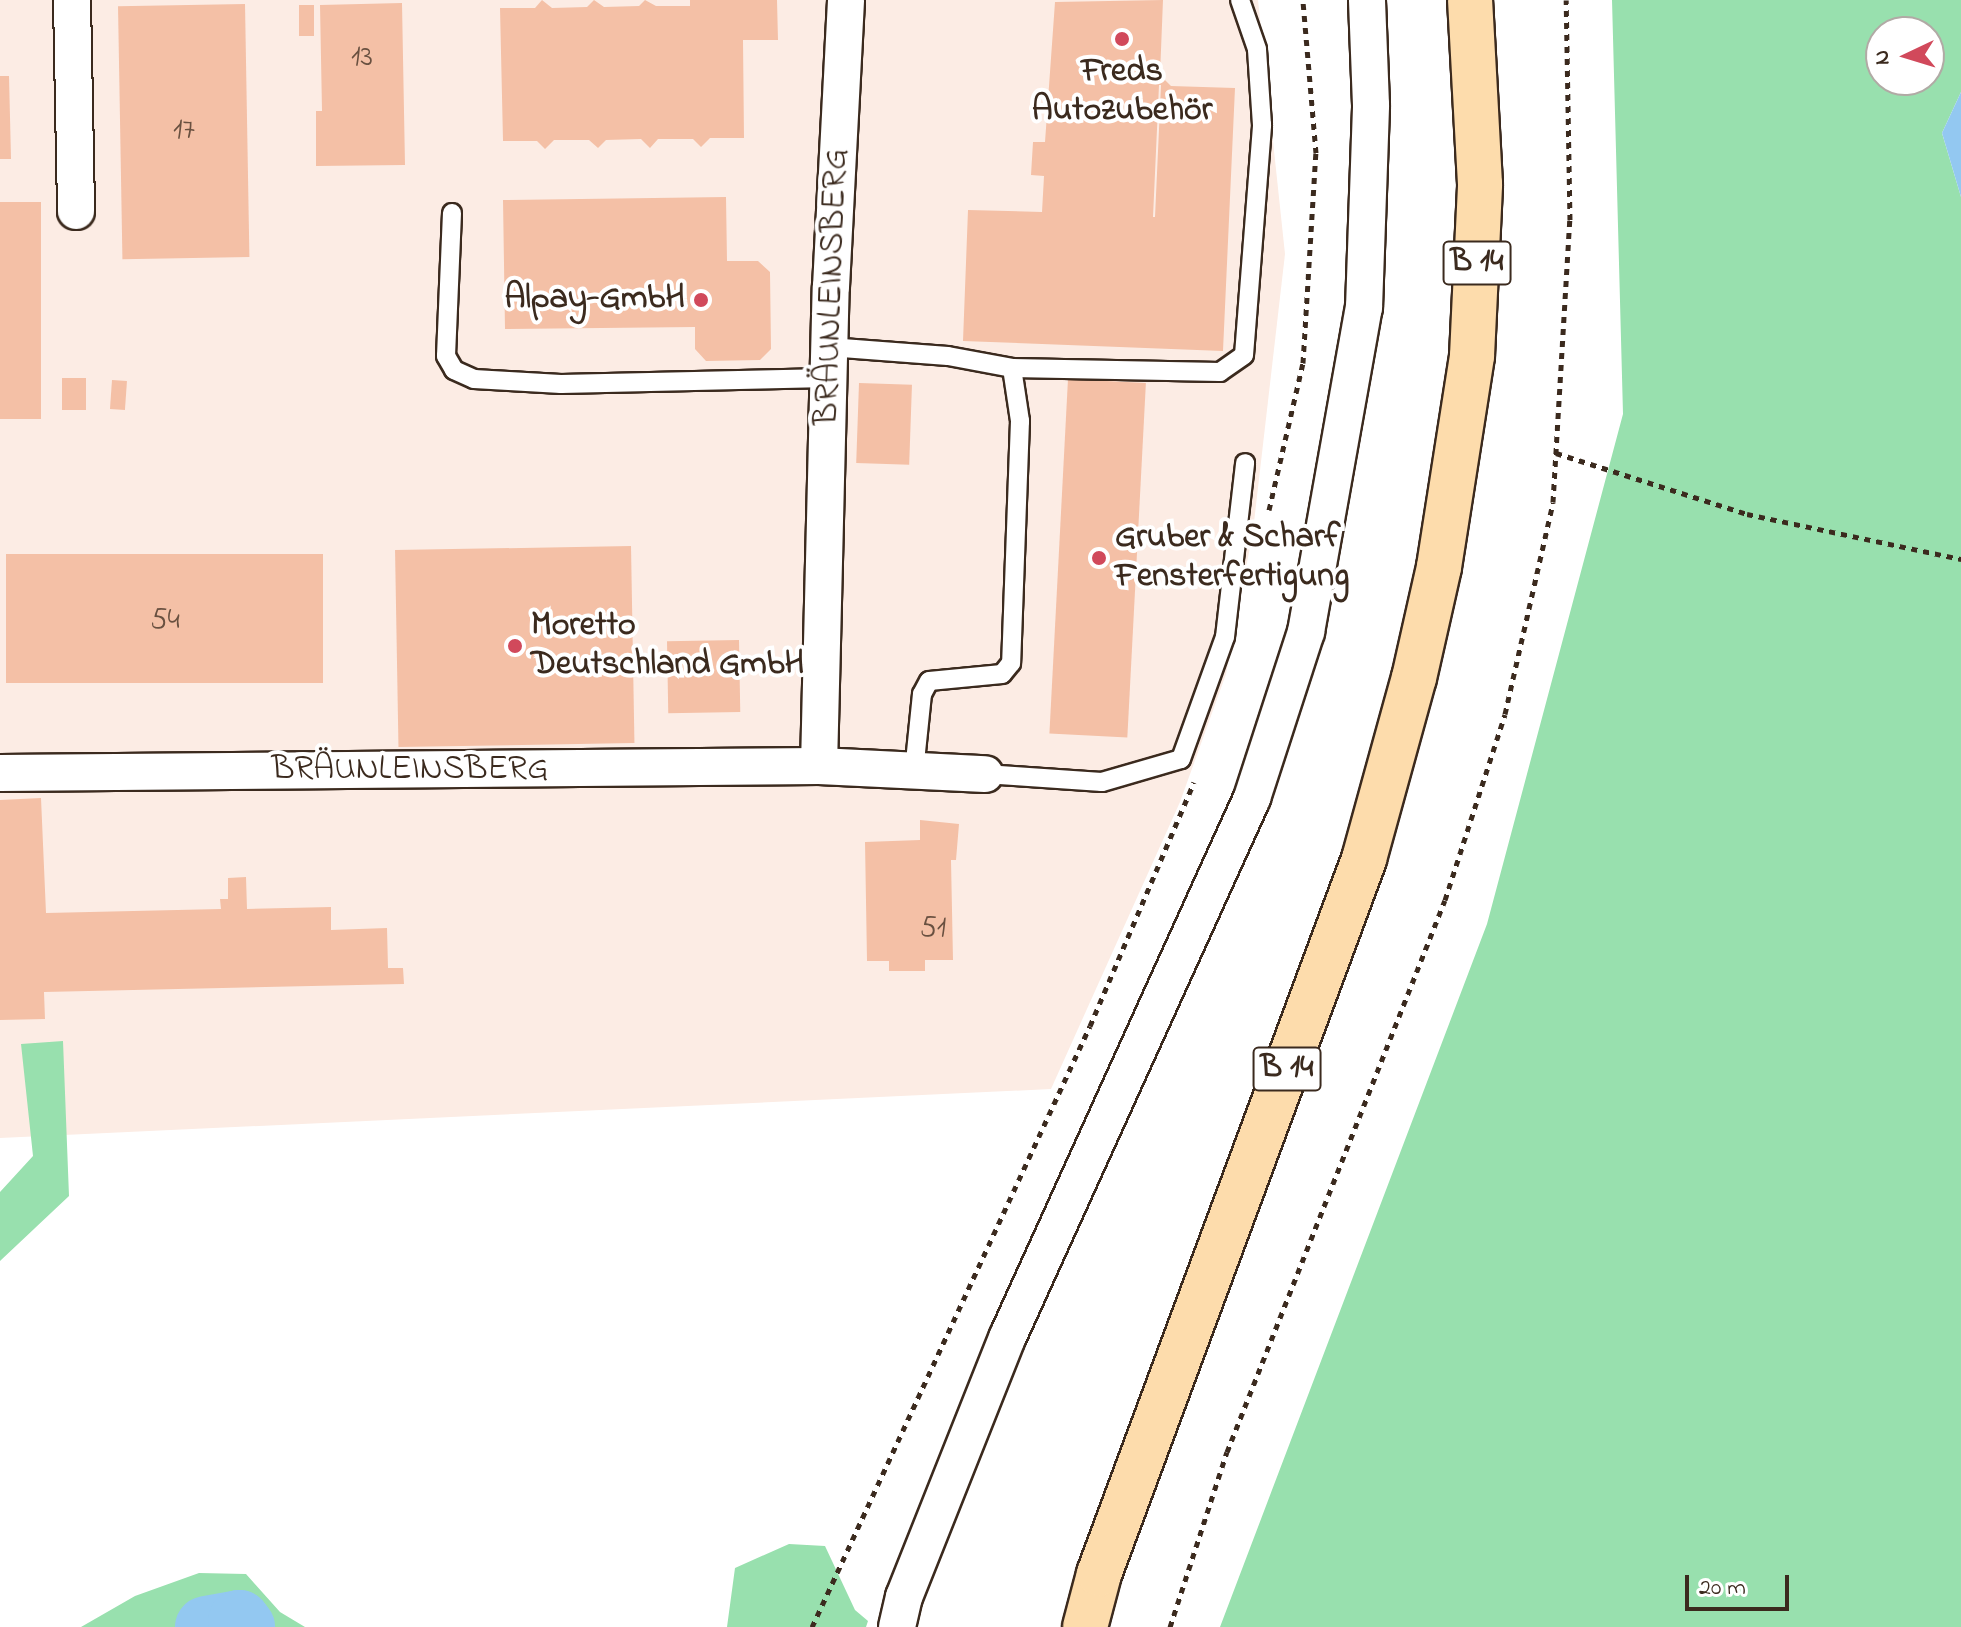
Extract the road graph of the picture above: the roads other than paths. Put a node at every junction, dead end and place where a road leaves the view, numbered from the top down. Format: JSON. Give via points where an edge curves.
{"nodes":[{"id":1,"x":72,"y":0,"type":"edge"},
{"id":2,"x":846,"y":0,"type":"edge"},
{"id":3,"x":1240,"y":0,"type":"edge"},
{"id":4,"x":1367,"y":0,"type":"edge"},
{"id":5,"x":1466,"y":6,"type":"edge"},
{"id":6,"x":76,"y":211,"type":"dead end"},
{"id":7,"x":452,"y":213,"type":"dead end"},
{"id":8,"x":828,"y":362,"type":"junction"},
{"id":9,"x":1012,"y":368,"type":"junction"},
{"id":10,"x":1245,"y":463,"type":"dead end"},
{"id":11,"x":819,"y":766,"type":"junction"},
{"id":12,"x":914,"y":771,"type":"junction"},
{"id":13,"x":0,"y":773,"type":"edge"},
{"id":14,"x":985,"y":774,"type":"joint"},
{"id":15,"x":897,"y":1627,"type":"edge"},
{"id":16,"x":1085,"y":1627,"type":"edge"}],
"edges":[{"from":1,"to":6,"type":"street"},
{"from":2,"to":8,"type":"street","name":"BRÄUNLEINSBERG"},
{"from":3,"to":9,"type":"lane","via":[[1257,49],[1262,125],[1244,355],[1220,372]]},
{"from":4,"to":15,"type":"street","via":[[1371,105],[1364,308],[1306,632],[1252,798],[1008,1336],[904,1597]]},
{"from":5,"to":16,"type":"main road","number":"B 14","via":[[1480,184],[1473,340],[1451,499],[1414,678],[1364,859],[1099,1574]]},
{"from":7,"to":8,"type":"lane","via":[[446,356],[454,370],[474,379],[561,384]]},
{"from":8,"to":9,"type":"lane","via":[[948,356]]},
{"from":8,"to":11,"type":"street","name":"BRÄUNLEINSBERG"},
{"from":9,"to":12,"type":"lane","via":[[1020,421],[1011,663],[1002,674],[929,681],[922,694]]},
{"from":10,"to":14,"type":"lane","via":[[1225,637],[1181,759],[1102,782]]},
{"from":11,"to":12,"type":"street","name":"BRÄUNLEINSBERG"},
{"from":11,"to":13,"type":"street","name":"BRÄUNLEINSBERG"},
{"from":12,"to":14,"type":"street","name":"BRÄUNLEINSBERG"}]}
